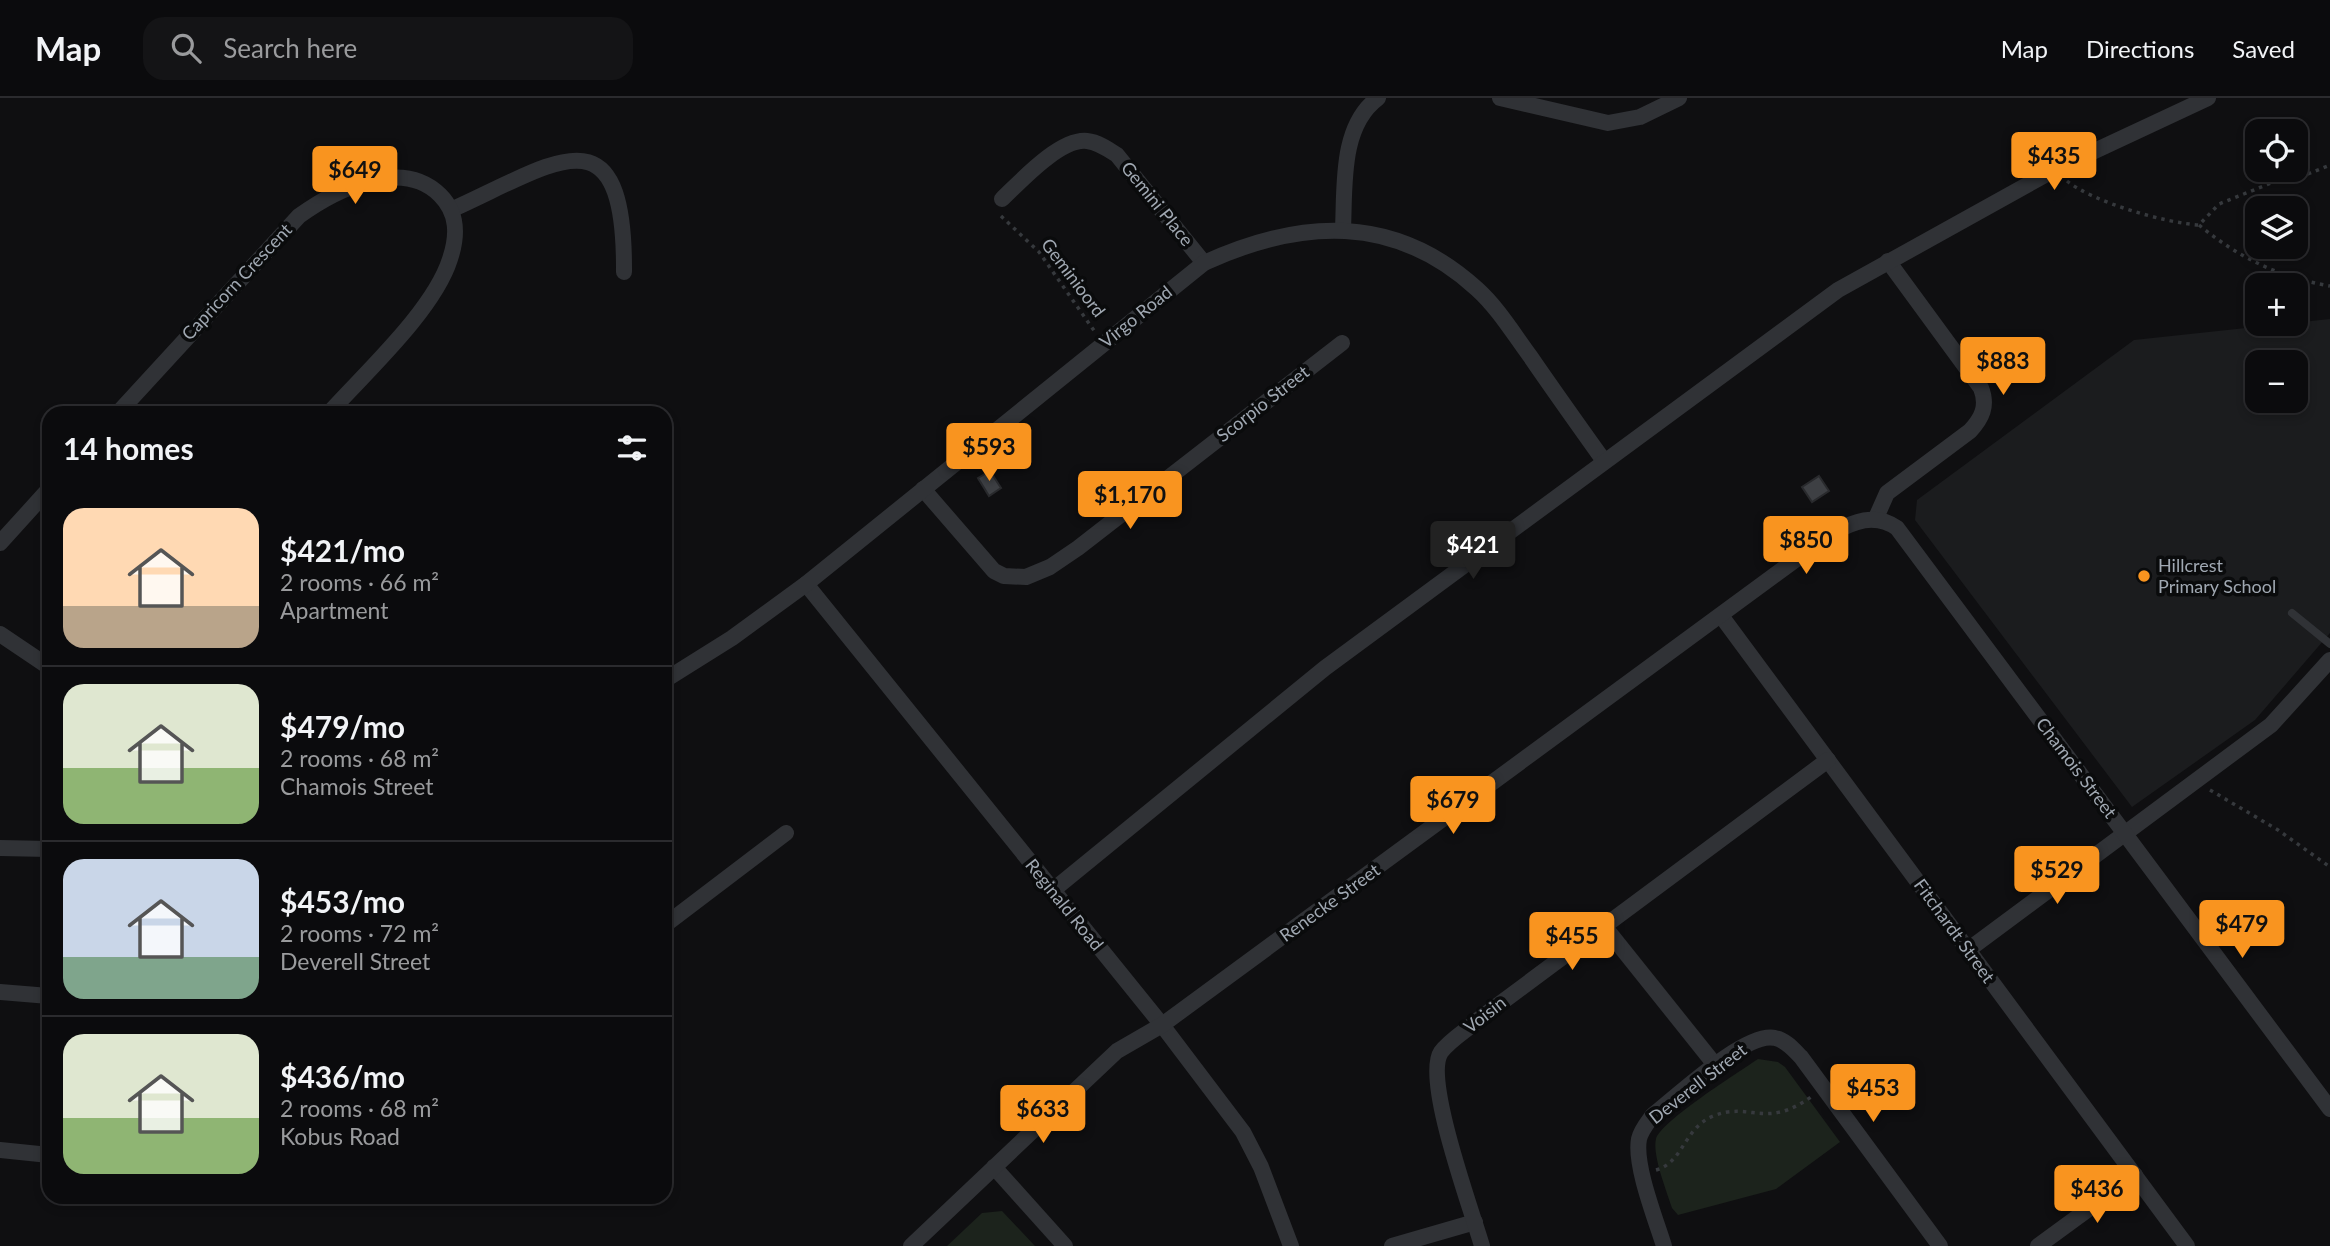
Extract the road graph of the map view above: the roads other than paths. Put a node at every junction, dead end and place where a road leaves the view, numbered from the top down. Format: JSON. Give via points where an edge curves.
{"nodes":[{"id":1,"x":1378,"y":98,"type":"edge"},
{"id":2,"x":1500,"y":98,"type":"edge"},
{"id":3,"x":1679,"y":98,"type":"edge"},
{"id":4,"x":2208,"y":98,"type":"edge"},
{"id":5,"x":1002,"y":199,"type":"road end"},
{"id":6,"x":453,"y":209,"type":"junction"},
{"id":7,"x":1343,"y":229,"type":"junction"},
{"id":8,"x":1888,"y":261,"type":"junction"},
{"id":9,"x":1204,"y":263,"type":"junction"},
{"id":10,"x":624,"y":272,"type":"dead end"},
{"id":11,"x":1342,"y":343,"type":"dead end"},
{"id":12,"x":124,"y":406,"type":"edge"},
{"id":13,"x":335,"y":406,"type":"edge"},
{"id":14,"x":1604,"y":461,"type":"junction"},
{"id":15,"x":923,"y":489,"type":"junction"},
{"id":16,"x":42,"y":497,"type":"edge"},
{"id":17,"x":1875,"y":520,"type":"junction"},
{"id":18,"x":0,"y":543,"type":"edge"},
{"id":19,"x":806,"y":584,"type":"junction"},
{"id":20,"x":2292,"y":613,"type":"dead end"},
{"id":21,"x":1721,"y":617,"type":"junction"},
{"id":22,"x":0,"y":634,"type":"edge"},
{"id":23,"x":2330,"y":645,"type":"edge"},
{"id":24,"x":2330,"y":660,"type":"edge"},
{"id":25,"x":42,"y":662,"type":"edge"},
{"id":26,"x":672,"y":676,"type":"edge"},
{"id":27,"x":1828,"y":761,"type":"junction"},
{"id":28,"x":786,"y":833,"type":"dead end"},
{"id":29,"x":2125,"y":833,"type":"junction"},
{"id":30,"x":0,"y":848,"type":"edge"},
{"id":31,"x":42,"y":849,"type":"edge"},
{"id":32,"x":1052,"y":891,"type":"junction"},
{"id":33,"x":672,"y":920,"type":"edge"},
{"id":34,"x":1604,"y":926,"type":"junction"},
{"id":35,"x":1968,"y":950,"type":"junction"},
{"id":36,"x":0,"y":992,"type":"edge"},
{"id":37,"x":42,"y":995,"type":"edge"},
{"id":38,"x":1162,"y":1026,"type":"junction"},
{"id":39,"x":1716,"y":1066,"type":"junction"},
{"id":40,"x":2330,"y":1109,"type":"edge"},
{"id":41,"x":0,"y":1150,"type":"edge"},
{"id":42,"x":42,"y":1155,"type":"edge"},
{"id":43,"x":994,"y":1167,"type":"junction"},
{"id":44,"x":2135,"y":1175,"type":"junction"},
{"id":45,"x":1475,"y":1222,"type":"junction"},
{"id":46,"x":911,"y":1246,"type":"edge"},
{"id":47,"x":1065,"y":1246,"type":"edge"},
{"id":48,"x":1291,"y":1246,"type":"edge"},
{"id":49,"x":1392,"y":1246,"type":"edge"},
{"id":50,"x":1482,"y":1246,"type":"edge"},
{"id":51,"x":1664,"y":1246,"type":"edge"},
{"id":52,"x":1940,"y":1246,"type":"edge"},
{"id":53,"x":2038,"y":1246,"type":"edge"},
{"id":54,"x":2187,"y":1246,"type":"edge"}],
"edges":[{"from":1,"to":7,"type":"street","via":[[1366,107],[1352,137]]},
{"from":2,"to":3,"type":"street","via":[[1608,123],[1640,117]]},
{"from":4,"to":8,"type":"street","via":[[2054,170]]},
{"from":5,"to":9,"type":"street","name":"Gemini Place","via":[[1043,162],[1073,143],[1100,144],[1117,155]]},
{"from":6,"to":10,"type":"street","via":[[564,160],[588,161],[604,172],[615,190]]},
{"from":6,"to":12,"type":"street","name":"Capricorn Crescent","via":[[432,187],[402,177],[367,183],[318,202],[269,246]]},
{"from":6,"to":13,"type":"street","via":[[456,228],[450,258],[434,294]]},
{"from":7,"to":9,"type":"street","name":"Virgo Road","via":[[1270,237]]},
{"from":7,"to":14,"type":"street","name":"Virgo Road","via":[[1413,246],[1478,289]]},
{"from":8,"to":14,"type":"street","via":[[1838,290]]},
{"from":8,"to":17,"type":"street","via":[[1981,388],[1985,403],[1970,431],[1887,493]]},
{"from":9,"to":15,"type":"street","name":"Virgo Road"},
{"from":11,"to":15,"type":"street","name":"Scorpio Street","via":[[1078,548],[1026,578],[994,571]]},
{"from":14,"to":32,"type":"street","via":[[1325,668]]},
{"from":15,"to":19,"type":"street","name":"Virgo Road"},
{"from":16,"to":18,"type":"street"},
{"from":17,"to":21,"type":"street","name":"Renecke Street","via":[[1864,519],[1832,534]]},
{"from":17,"to":29,"type":"street","name":"Chamois Street","via":[[1897,528]]},
{"from":19,"to":26,"type":"street","name":"Virgo Road"},
{"from":19,"to":32,"type":"street","name":"Reginald Road"},
{"from":20,"to":23,"type":"lane"},
{"from":21,"to":27,"type":"street","name":"Fitchardt Street"},
{"from":21,"to":38,"type":"street","name":"Renecke Street"},
{"from":22,"to":25,"type":"street"},
{"from":24,"to":29,"type":"street","via":[[2271,724]]},
{"from":27,"to":34,"type":"street","name":"Voisin"},
{"from":27,"to":35,"type":"street","name":"Fitchardt Street"},
{"from":28,"to":33,"type":"street"},
{"from":29,"to":35,"type":"street"},
{"from":29,"to":40,"type":"street","name":"Chamois Street"},
{"from":30,"to":31,"type":"street"},
{"from":32,"to":38,"type":"street","name":"Reginald Road"},
{"from":34,"to":39,"type":"street"},
{"from":34,"to":45,"type":"street","name":"Voisin","via":[[1441,1052],[1435,1068],[1438,1098]]},
{"from":35,"to":44,"type":"street","name":"Fitchardt Street"},
{"from":36,"to":37,"type":"street"},
{"from":38,"to":43,"type":"street","name":"Renecke Street","via":[[1117,1051]]},
{"from":38,"to":48,"type":"street","name":"Reginald Road","via":[[1243,1132]]},
{"from":39,"to":51,"type":"street","name":"Deverell Street","via":[[1653,1115],[1639,1139],[1643,1173]]},
{"from":39,"to":52,"type":"street","name":"Deverell Street","via":[[1754,1041],[1776,1038],[1793,1048]]},
{"from":41,"to":42,"type":"street"},
{"from":43,"to":46,"type":"street","name":"Renecke Street"},
{"from":43,"to":47,"type":"street"},
{"from":44,"to":53,"type":"street"},
{"from":44,"to":54,"type":"street","name":"Fitchardt Street"},
{"from":45,"to":49,"type":"street"},
{"from":45,"to":50,"type":"street","name":"Voisin"}]}
